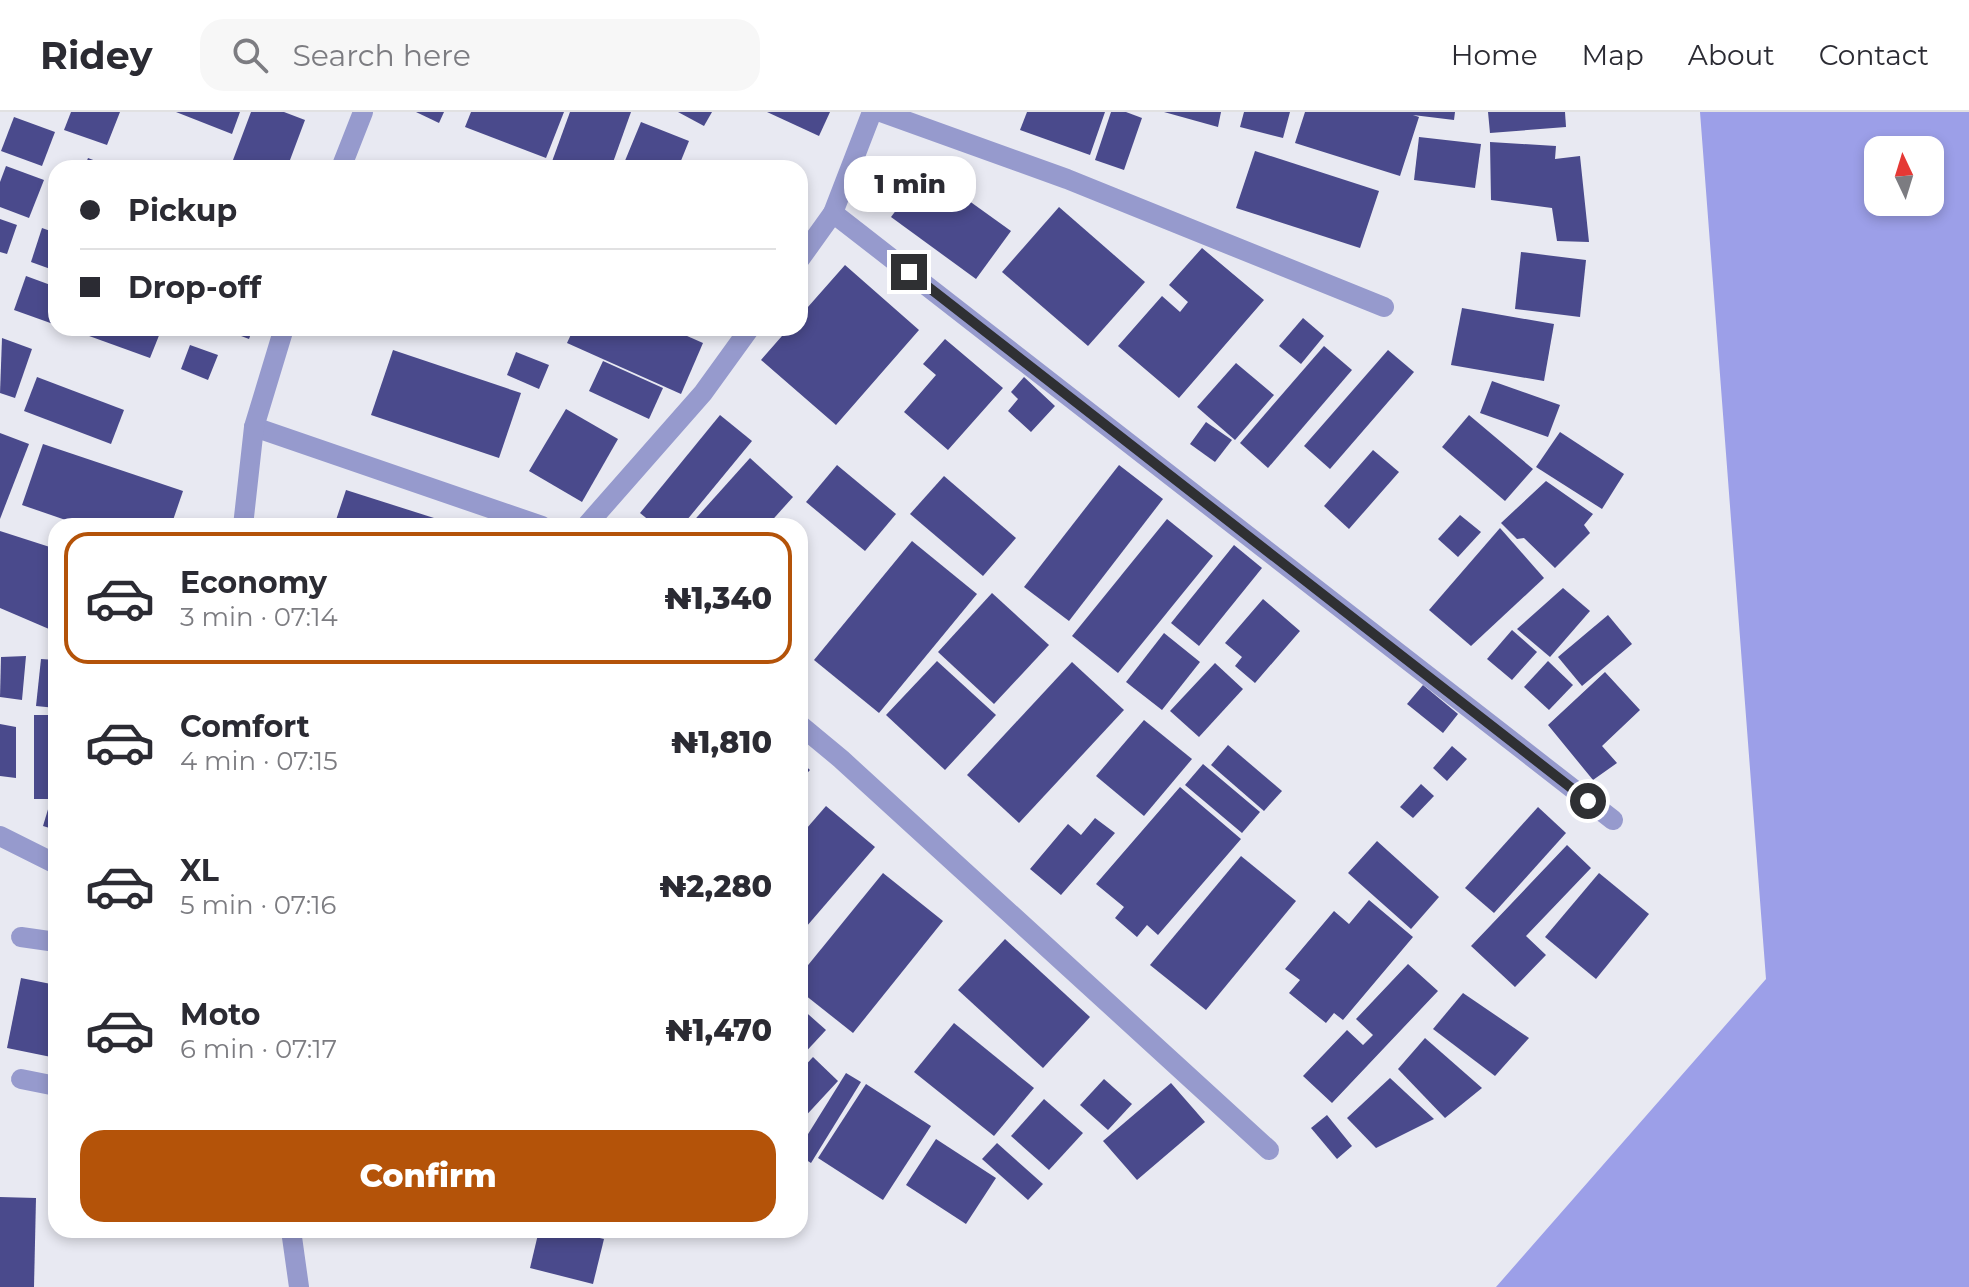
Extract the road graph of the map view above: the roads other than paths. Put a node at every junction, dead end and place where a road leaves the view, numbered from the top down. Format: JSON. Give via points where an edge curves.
{"nodes":[{"id":1,"x":363,"y":112,"type":"edge"},
{"id":2,"x":872,"y":112,"type":"edge"},
{"id":3,"x":881,"y":112,"type":"edge"},
{"id":4,"x":344,"y":160,"type":"edge"},
{"id":5,"x":833,"y":213,"type":"junction"},
{"id":6,"x":808,"y":248,"type":"edge"},
{"id":7,"x":1384,"y":307,"type":"dead end"},
{"id":8,"x":282,"y":336,"type":"edge"},
{"id":9,"x":744,"y":336,"type":"edge"},
{"id":10,"x":254,"y":427,"type":"junction"},
{"id":11,"x":244,"y":518,"type":"edge"},
{"id":12,"x":519,"y":518,"type":"edge"},
{"id":13,"x":593,"y":518,"type":"edge"},
{"id":14,"x":808,"y":732,"type":"edge"},
{"id":15,"x":1613,"y":820,"type":"dead end"},
{"id":16,"x":0,"y":836,"type":"edge"},
{"id":17,"x":48,"y":860,"type":"edge"},
{"id":18,"x":21,"y":937,"type":"dead end"},
{"id":19,"x":48,"y":941,"type":"edge"},
{"id":20,"x":21,"y":1079,"type":"dead end"},
{"id":21,"x":48,"y":1084,"type":"edge"},
{"id":22,"x":1269,"y":1150,"type":"dead end"},
{"id":23,"x":292,"y":1238,"type":"edge"},
{"id":24,"x":299,"y":1287,"type":"edge"}],
"edges":[{"from":1,"to":4,"type":"street"},
{"from":2,"to":5,"type":"street"},
{"from":3,"to":7,"type":"street","via":[[1067,179]]},
{"from":5,"to":6,"type":"street"},
{"from":5,"to":15,"type":"street"},
{"from":8,"to":10,"type":"street"},
{"from":9,"to":13,"type":"street","via":[[703,393]]},
{"from":10,"to":11,"type":"street"},
{"from":10,"to":12,"type":"street"},
{"from":14,"to":22,"type":"street"},
{"from":16,"to":17,"type":"street"},
{"from":18,"to":19,"type":"street"},
{"from":20,"to":21,"type":"street"},
{"from":23,"to":24,"type":"street"}]}
